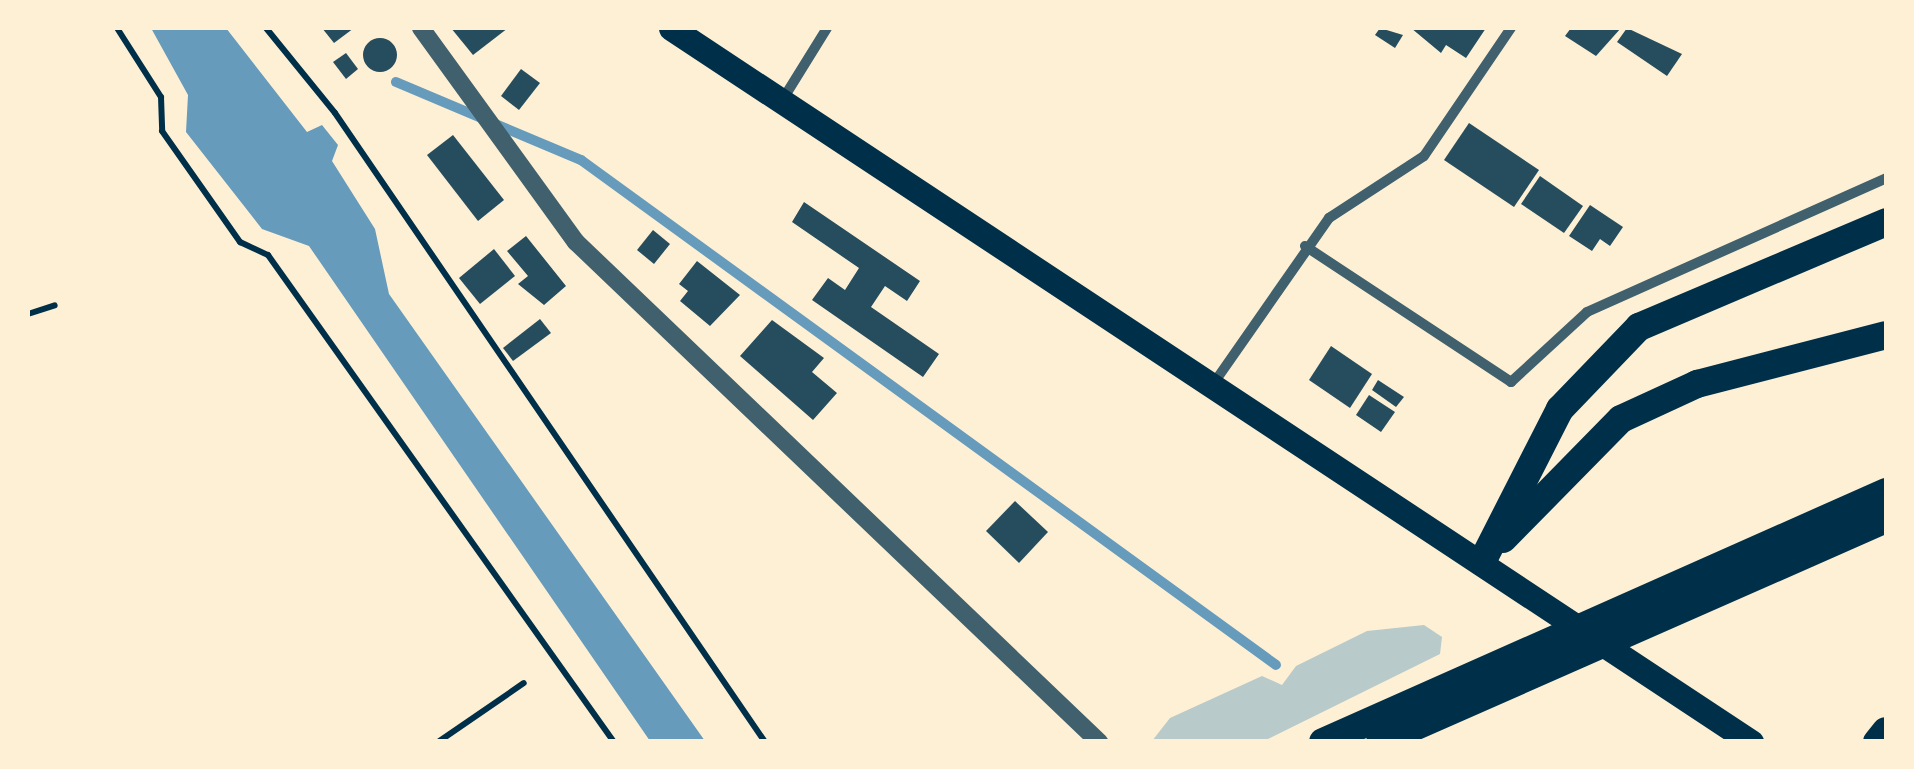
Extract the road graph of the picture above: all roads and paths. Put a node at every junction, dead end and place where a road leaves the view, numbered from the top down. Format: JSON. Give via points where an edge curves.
{"nodes":[{"id":1,"x":118,"y":28,"type":"edge"},
{"id":2,"x":266,"y":28,"type":"edge"},
{"id":3,"x":421,"y":28,"type":"edge"},
{"id":4,"x":671,"y":28,"type":"edge"},
{"id":5,"x":827,"y":28,"type":"edge"},
{"id":6,"x":1510,"y":28,"type":"edge"},
{"id":7,"x":782,"y":100,"type":"junction"},
{"id":8,"x":1886,"y":178,"type":"edge"},
{"id":9,"x":1886,"y":222,"type":"edge"},
{"id":10,"x":1305,"y":246,"type":"junction"},
{"id":11,"x":56,"y":305,"type":"dead end"},
{"id":12,"x":28,"y":314,"type":"edge"},
{"id":13,"x":1886,"y":334,"type":"edge"},
{"id":14,"x":1216,"y":380,"type":"junction"},
{"id":15,"x":1886,"y":492,"type":"edge"},
{"id":16,"x":1886,"y":519,"type":"edge"},
{"id":17,"x":1482,"y":562,"type":"junction"},
{"id":18,"x":1706,"y":580,"type":"junction"},
{"id":19,"x":524,"y":683,"type":"dead end"},
{"id":20,"x":1886,"y":731,"type":"edge"},
{"id":21,"x":438,"y":742,"type":"edge"},
{"id":22,"x":614,"y":742,"type":"edge"},
{"id":23,"x":765,"y":742,"type":"edge"},
{"id":24,"x":1099,"y":742,"type":"edge"},
{"id":25,"x":1323,"y":742,"type":"edge"},
{"id":26,"x":1380,"y":742,"type":"edge"},
{"id":27,"x":1750,"y":742,"type":"edge"},
{"id":28,"x":1877,"y":742,"type":"edge"}],
"edges":[{"from":1,"to":22,"type":"path","via":[[162,97],[162,131],[240,242],[268,256]]},
{"from":2,"to":23,"type":"path","via":[[335,114]]},
{"from":3,"to":24,"type":"street","via":[[576,242]]},
{"from":4,"to":7,"type":"highway"},
{"from":5,"to":7,"type":"street"},
{"from":6,"to":10,"type":"street","via":[[1424,156],[1329,218]]},
{"from":7,"to":14,"type":"highway"},
{"from":8,"to":10,"type":"street","via":[[1587,312],[1511,382]]},
{"from":9,"to":17,"type":"highway","via":[[1675,306],[1625,339],[1534,447]]},
{"from":10,"to":14,"type":"street"},
{"from":11,"to":12,"type":"path"},
{"from":13,"to":17,"type":"highway","via":[[1697,384],[1621,419]]},
{"from":14,"to":17,"type":"highway"},
{"from":15,"to":18,"type":"highway"},
{"from":16,"to":18,"type":"highway"},
{"from":17,"to":27,"type":"highway"},
{"from":18,"to":25,"type":"highway"},
{"from":18,"to":26,"type":"highway"},
{"from":19,"to":21,"type":"path"},
{"from":20,"to":28,"type":"highway"}]}
